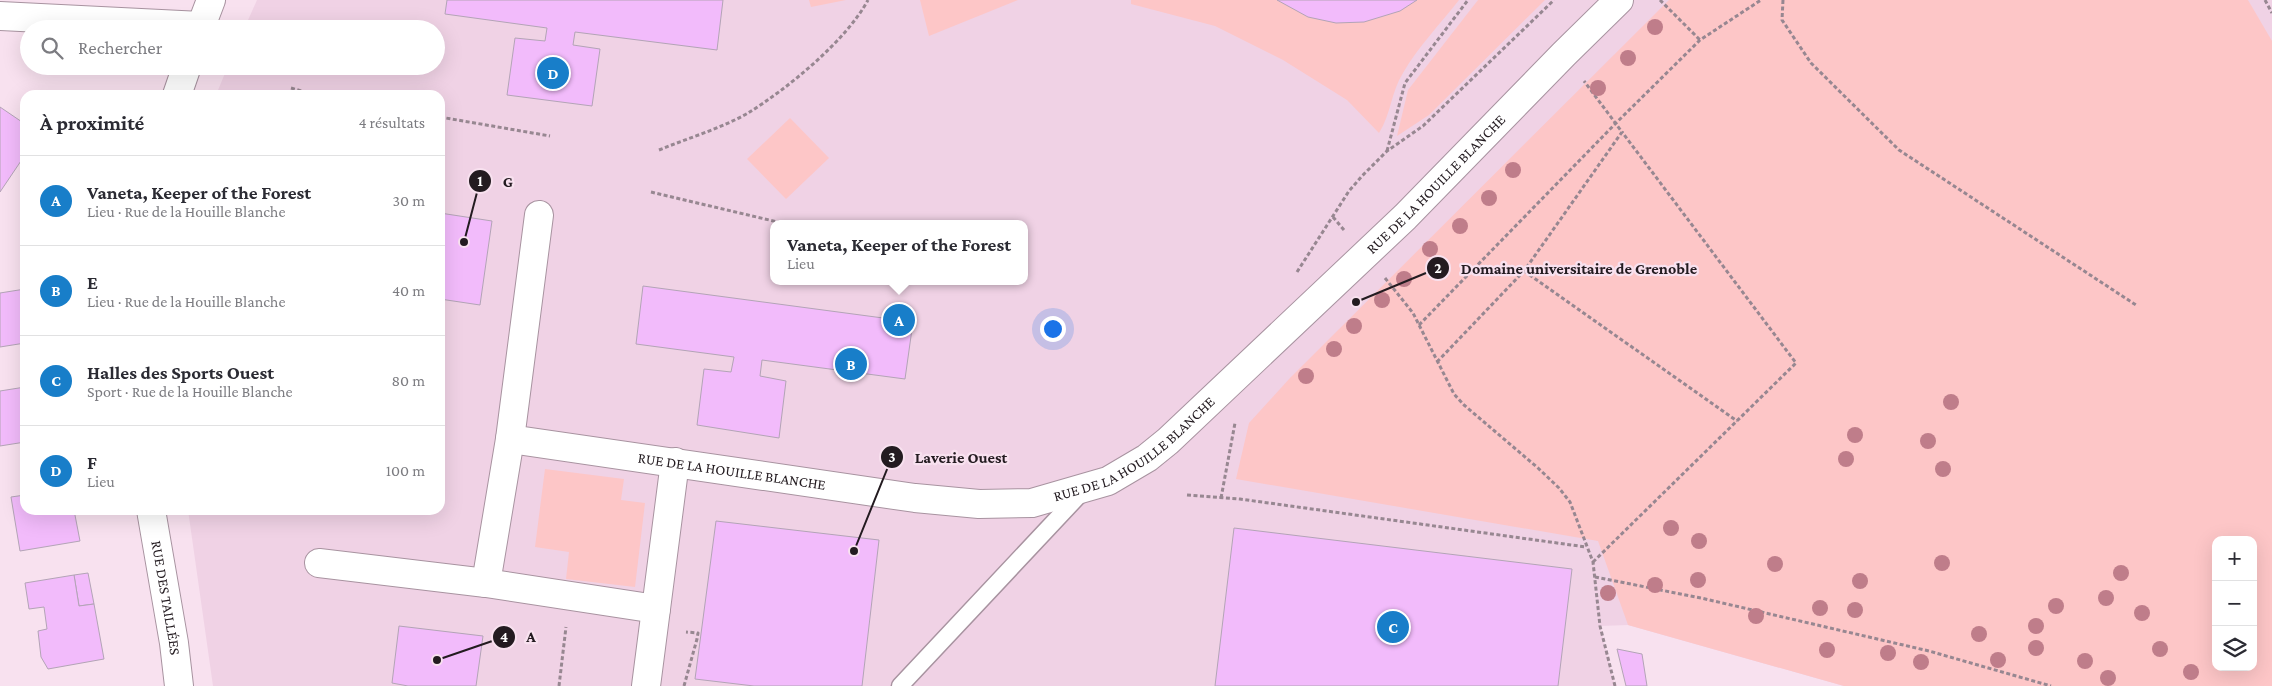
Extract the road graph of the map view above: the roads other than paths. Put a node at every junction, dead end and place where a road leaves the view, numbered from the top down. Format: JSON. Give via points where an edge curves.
{"nodes":[{"id":1,"x":211,"y":0,"type":"edge"},
{"id":2,"x":1619,"y":0,"type":"edge"},
{"id":3,"x":0,"y":16,"type":"edge"},
{"id":4,"x":67,"y":20,"type":"edge"},
{"id":5,"x":204,"y":20,"type":"edge"},
{"id":6,"x":184,"y":75,"type":"edge"},
{"id":7,"x":180,"y":90,"type":"edge"},
{"id":8,"x":539,"y":215,"type":"dead end"},
{"id":9,"x":512,"y":429,"type":"junction"},
{"id":10,"x":675,"y":462,"type":"junction"},
{"id":11,"x":1084,"y":489,"type":"junction"},
{"id":12,"x":152,"y":515,"type":"edge"},
{"id":13,"x":319,"y":563,"type":"dead end"},
{"id":14,"x":486,"y":583,"type":"junction"},
{"id":15,"x":656,"y":609,"type":"junction"},
{"id":16,"x":179,"y":686,"type":"edge"},
{"id":17,"x":646,"y":686,"type":"edge"},
{"id":18,"x":900,"y":686,"type":"edge"}],
"edges":[{"from":1,"to":5,"type":"street"},
{"from":2,"to":11,"type":"street","name":"RUE DE LA HOUILLE BLANCHE","via":[[1405,217],[1168,441],[1132,468]]},
{"from":3,"to":4,"type":"street"},
{"from":6,"to":7,"type":"street"},
{"from":8,"to":9,"type":"street"},
{"from":9,"to":10,"type":"street","name":"RUE DE LA HOUILLE BLANCHE"},
{"from":9,"to":14,"type":"street"},
{"from":10,"to":11,"type":"street","name":"RUE DE LA HOUILLE BLANCHE","via":[[915,498],[979,504],[1032,503]]},
{"from":10,"to":15,"type":"street"},
{"from":11,"to":18,"type":"lane"},
{"from":12,"to":16,"type":"street","name":"RUE DES TAILLÉES"},
{"from":13,"to":14,"type":"street"},
{"from":14,"to":15,"type":"street"},
{"from":15,"to":17,"type":"street"}]}
